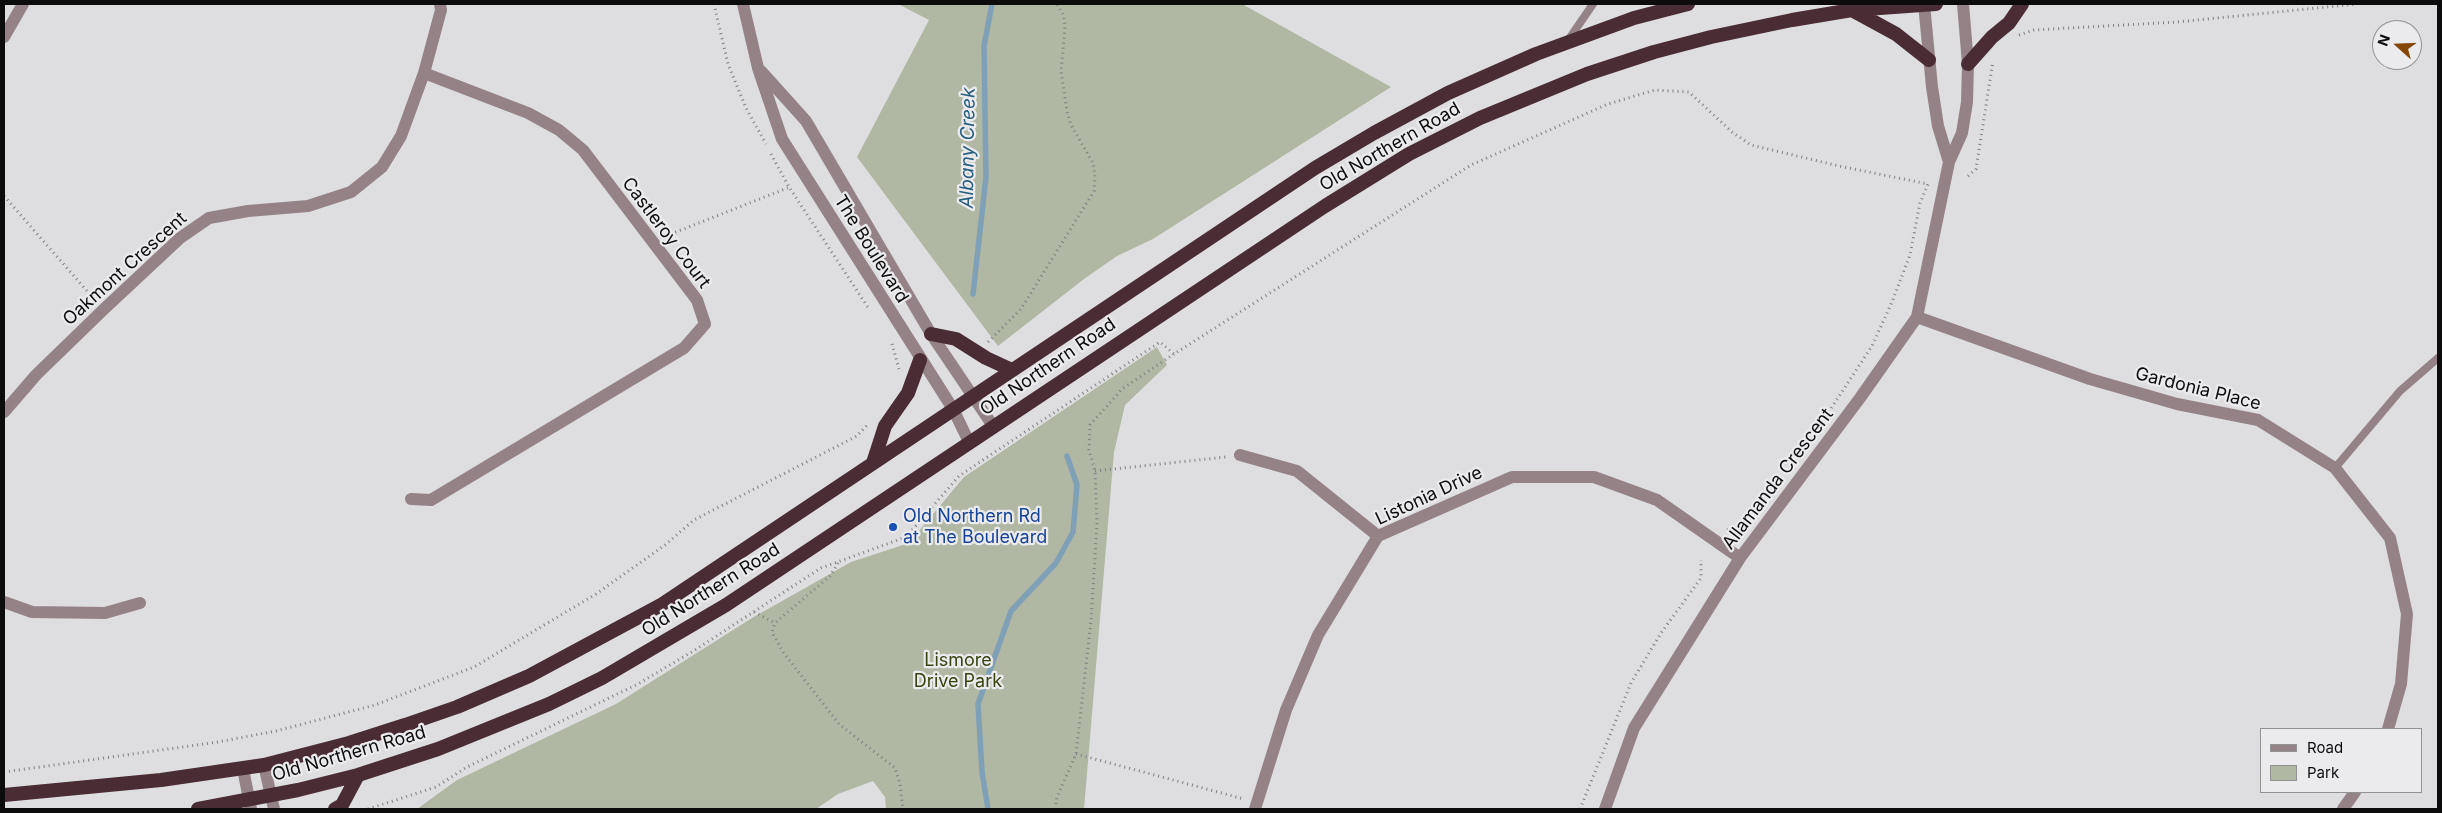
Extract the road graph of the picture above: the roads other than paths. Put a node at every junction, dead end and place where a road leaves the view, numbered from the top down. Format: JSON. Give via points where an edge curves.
{"nodes":[{"id":1,"x":23,"y":4,"type":"edge"},
{"id":2,"x":440,"y":4,"type":"edge"},
{"id":3,"x":743,"y":4,"type":"edge"},
{"id":4,"x":1593,"y":4,"type":"edge"},
{"id":5,"x":1688,"y":4,"type":"edge"},
{"id":6,"x":1928,"y":4,"type":"edge"},
{"id":7,"x":1963,"y":4,"type":"edge"},
{"id":8,"x":2022,"y":4,"type":"edge"},
{"id":9,"x":1852,"y":10,"type":"junction"},
{"id":10,"x":4,"y":37,"type":"edge"},
{"id":11,"x":1568,"y":41,"type":"junction"},
{"id":12,"x":1929,"y":60,"type":"junction"},
{"id":13,"x":1968,"y":64,"type":"junction"},
{"id":14,"x":758,"y":68,"type":"junction"},
{"id":15,"x":424,"y":74,"type":"junction"},
{"id":16,"x":1949,"y":162,"type":"junction"},
{"id":17,"x":1917,"y":317,"type":"junction"},
{"id":18,"x":931,"y":334,"type":"junction"},
{"id":19,"x":2438,"y":358,"type":"edge"},
{"id":20,"x":920,"y":360,"type":"junction"},
{"id":21,"x":1012,"y":370,"type":"junction"},
{"id":22,"x":973,"y":396,"type":"junction"},
{"id":23,"x":953,"y":409,"type":"junction"},
{"id":24,"x":4,"y":412,"type":"edge"},
{"id":25,"x":993,"y":426,"type":"junction"},
{"id":26,"x":969,"y":442,"type":"junction"},
{"id":27,"x":1240,"y":455,"type":"road end"},
{"id":28,"x":873,"y":463,"type":"junction"},
{"id":29,"x":2335,"y":468,"type":"junction"},
{"id":30,"x":411,"y":500,"type":"dead end"},
{"id":31,"x":1378,"y":536,"type":"junction"},
{"id":32,"x":1740,"y":558,"type":"junction"},
{"id":33,"x":4,"y":602,"type":"edge"},
{"id":34,"x":140,"y":603,"type":"dead end"},
{"id":35,"x":2388,"y":728,"type":"edge"},
{"id":36,"x":264,"y":765,"type":"junction"},
{"id":37,"x":243,"y":769,"type":"junction"},
{"id":38,"x":358,"y":775,"type":"junction"},
{"id":39,"x":2354,"y":793,"type":"edge"},
{"id":40,"x":4,"y":795,"type":"edge"},
{"id":41,"x":273,"y":802,"type":"edge"},
{"id":42,"x":250,"y":804,"type":"edge"},
{"id":43,"x":1256,"y":806,"type":"edge"},
{"id":44,"x":198,"y":809,"type":"edge"},
{"id":45,"x":336,"y":809,"type":"edge"},
{"id":46,"x":1606,"y":809,"type":"edge"},
{"id":47,"x":2343,"y":809,"type":"edge"}],
"edges":[{"from":1,"to":10,"type":"street"},
{"from":2,"to":15,"type":"street","name":"Oakmont Crescent"},
{"from":3,"to":14,"type":"street","name":"The Boulevard"},
{"from":4,"to":11,"type":"lane"},
{"from":5,"to":11,"type":"highway","name":"Old Northern Road","via":[[1634,18]]},
{"from":6,"to":9,"type":"highway","name":"Old Northern Road"},
{"from":6,"to":12,"type":"street","name":"Allamanda Crescent"},
{"from":7,"to":13,"type":"street","name":"Allamanda Crescent"},
{"from":8,"to":13,"type":"highway","via":[[2009,23]]},
{"from":9,"to":12,"type":"highway","via":[[1896,34]]},
{"from":9,"to":25,"type":"highway","name":"Old Northern Road","via":[[1711,37],[1654,52],[1587,74],[1480,118],[1410,154],[1325,206]]},
{"from":11,"to":21,"type":"highway","name":"Old Northern Road","via":[[1448,93],[1374,133]]},
{"from":12,"to":16,"type":"street","name":"Allamanda Crescent","via":[[1938,126]]},
{"from":13,"to":16,"type":"street","name":"Allamanda Crescent","via":[[1962,133]]},
{"from":14,"to":18,"type":"street","name":"The Boulevard","via":[[806,121]]},
{"from":14,"to":20,"type":"street","name":"The Boulevard","via":[[782,139]]},
{"from":15,"to":24,"type":"street","name":"Oakmont Crescent","via":[[401,136],[382,167],[351,192],[308,206],[209,218],[180,238],[103,310],[36,375]]},
{"from":15,"to":30,"type":"street","name":"Castleroy Court","via":[[528,113],[559,130],[583,150],[697,300],[705,324],[684,348],[431,500]]},
{"from":16,"to":17,"type":"street","name":"Allamanda Crescent"},
{"from":17,"to":29,"type":"street","name":"Gardonia Place","via":[[2090,379],[2177,404],[2258,420]]},
{"from":17,"to":32,"type":"street","name":"Allamanda Crescent"},
{"from":18,"to":21,"type":"highway","via":[[956,339]]},
{"from":18,"to":22,"type":"street","name":"The Boulevard"},
{"from":19,"to":29,"type":"lane","via":[[2400,390]]},
{"from":20,"to":23,"type":"street","name":"The Boulevard"},
{"from":20,"to":28,"type":"highway","via":[[908,393],[885,426]]},
{"from":21,"to":22,"type":"highway","name":"Old Northern Road"},
{"from":22,"to":23,"type":"highway","name":"Old Northern Road"},
{"from":22,"to":25,"type":"street","name":"The Boulevard"},
{"from":23,"to":26,"type":"street","name":"The Boulevard"},
{"from":23,"to":28,"type":"highway","name":"Old Northern Road"},
{"from":25,"to":26,"type":"highway","name":"Old Northern Road"},
{"from":26,"to":38,"type":"highway","name":"Old Northern Road","via":[[726,605],[602,678],[482,732]]},
{"from":27,"to":31,"type":"street","via":[[1297,471]]},
{"from":28,"to":36,"type":"highway","name":"Old Northern Road","via":[[661,605],[529,676],[405,725]]},
{"from":29,"to":35,"type":"street","name":"Gardonia Place","via":[[2390,538],[2407,614],[2401,684]]},
{"from":31,"to":32,"type":"street","name":"Listonia Drive","via":[[1512,477],[1594,477],[1658,500]]},
{"from":31,"to":43,"type":"street","name":"Listonia Drive","via":[[1318,635],[1286,710]]},
{"from":32,"to":46,"type":"street","name":"Allamanda Crescent","via":[[1634,728]]},
{"from":33,"to":34,"type":"street","via":[[32,612],[96,613]]},
{"from":36,"to":37,"type":"highway","name":"Old Northern Road"},
{"from":36,"to":41,"type":"street"},
{"from":37,"to":40,"type":"highway","name":"Old Northern Road"},
{"from":37,"to":42,"type":"street"},
{"from":38,"to":41,"type":"highway","name":"Old Northern Road"},
{"from":38,"to":45,"type":"highway","via":[[342,805]]},
{"from":39,"to":47,"type":"street"},
{"from":41,"to":42,"type":"highway","name":"Old Northern Road"},
{"from":42,"to":44,"type":"highway","name":"Old Northern Road"}]}
